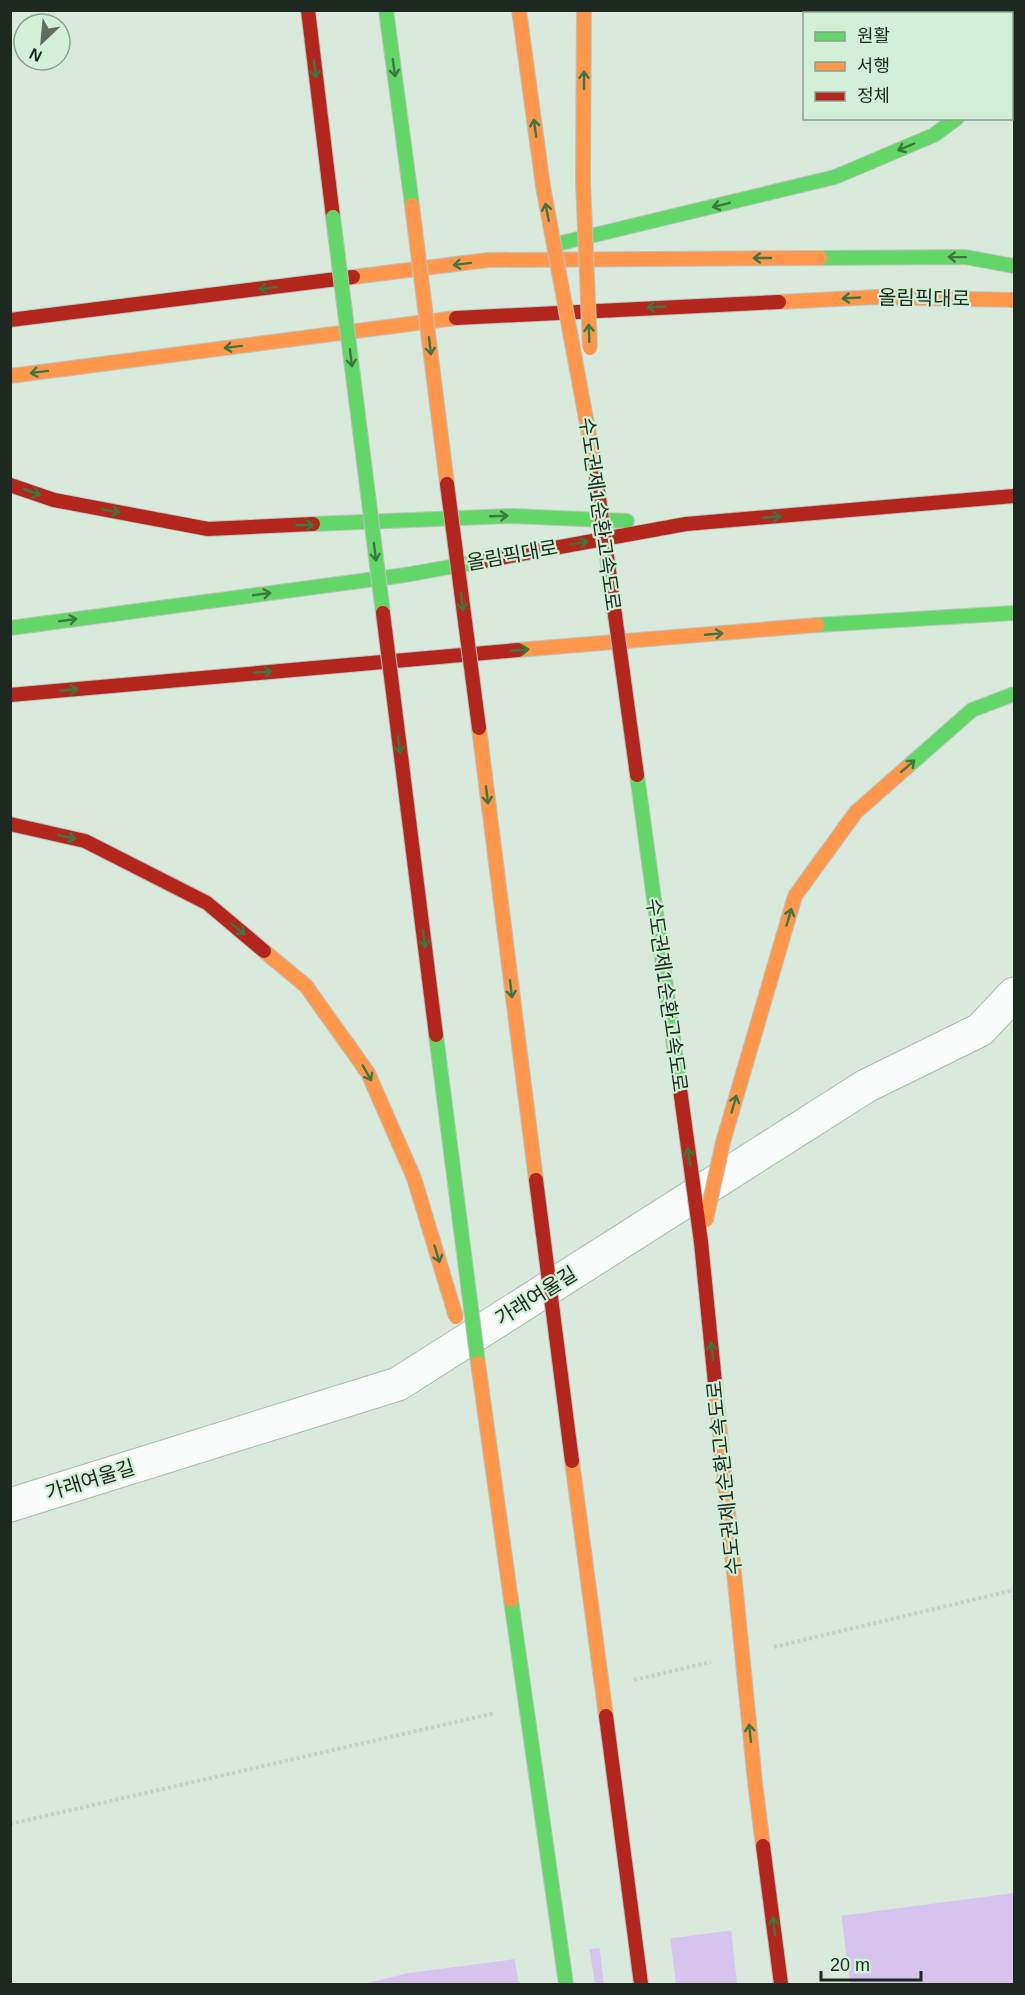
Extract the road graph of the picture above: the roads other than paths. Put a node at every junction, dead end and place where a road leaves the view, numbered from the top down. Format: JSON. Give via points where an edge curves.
{"nodes":[{"id":1,"x":308,"y":10,"type":"edge"},
{"id":2,"x":386,"y":10,"type":"edge"},
{"id":3,"x":519,"y":10,"type":"edge"},
{"id":4,"x":584,"y":10,"type":"edge"},
{"id":5,"x":954,"y":120,"type":"edge"},
{"id":6,"x":488,"y":260,"type":"junction"},
{"id":7,"x":1014,"y":266,"type":"edge"},
{"id":8,"x":1014,"y":300,"type":"edge"},
{"id":9,"x":34,"y":304,"type":"dead end"},
{"id":10,"x":81,"y":311,"type":"junction"},
{"id":11,"x":10,"y":320,"type":"edge"},
{"id":12,"x":10,"y":376,"type":"edge"},
{"id":13,"x":593,"y":455,"type":"junction"},
{"id":14,"x":10,"y":484,"type":"edge"},
{"id":15,"x":1014,"y":496,"type":"edge"},
{"id":16,"x":686,"y":524,"type":"junction"},
{"id":17,"x":1014,"y":613,"type":"edge"},
{"id":18,"x":10,"y":628,"type":"edge"},
{"id":19,"x":1014,"y":694,"type":"edge"},
{"id":20,"x":10,"y":695,"type":"edge"},
{"id":21,"x":10,"y":824,"type":"edge"},
{"id":22,"x":1014,"y":994,"type":"edge"},
{"id":23,"x":701,"y":1242,"type":"junction"},
{"id":24,"x":483,"y":1406,"type":"junction"},
{"id":25,"x":10,"y":1505,"type":"edge"},
{"id":26,"x":566,"y":1984,"type":"edge"},
{"id":27,"x":641,"y":1984,"type":"edge"},
{"id":28,"x":781,"y":1984,"type":"edge"}],
"edges":[{"from":1,"to":24,"type":"highway","one_way":true,"bridge":true},
{"from":2,"to":27,"type":"highway","one_way":true,"bridge":true},
{"from":13,"to":3,"type":"highway","name":"수도권제1순환고속도로","one_way":true,"bridge":true,"via":[[543,186]]},
{"from":13,"to":4,"type":"highway","one_way":true,"bridge":true,"via":[[583,181]]},
{"from":5,"to":6,"type":"highway","one_way":true,"via":[[934,135],[835,177]]},
{"from":7,"to":6,"type":"highway","one_way":true,"via":[[964,257]]},
{"from":6,"to":10,"type":"highway","one_way":true},
{"from":8,"to":12,"type":"highway","name":"올림픽대로","one_way":true,"via":[[878,297],[476,316]]},
{"from":9,"to":10,"type":"highway"},
{"from":10,"to":11,"type":"highway"},
{"from":23,"to":13,"type":"highway","name":"수도권제1순환고속도로","one_way":true,"bridge":true},
{"from":14,"to":16,"type":"highway","one_way":true,"via":[[54,500],[208,529],[512,516]]},
{"from":16,"to":15,"type":"highway","name":"올림픽대로","one_way":true},
{"from":18,"to":16,"type":"highway","name":"올림픽대로","one_way":true,"via":[[405,575]]},
{"from":20,"to":17,"type":"highway","one_way":true,"via":[[872,621]]},
{"from":23,"to":19,"type":"highway","one_way":true,"bridge":true,"via":[[723,1142],[795,896],[856,812],[972,710]]},
{"from":21,"to":24,"type":"highway","one_way":true,"bridge":true,"via":[[85,842],[207,903],[306,986],[368,1072],[414,1178]]},
{"from":22,"to":25,"type":"street","name":"가래여울길","via":[[980,1030],[866,1086],[398,1384]]},
{"from":28,"to":23,"type":"highway","name":"수도권제1순환고속도로","one_way":true,"bridge":true,"via":[[755,1782]]},
{"from":24,"to":26,"type":"highway","bridge":true}]}
